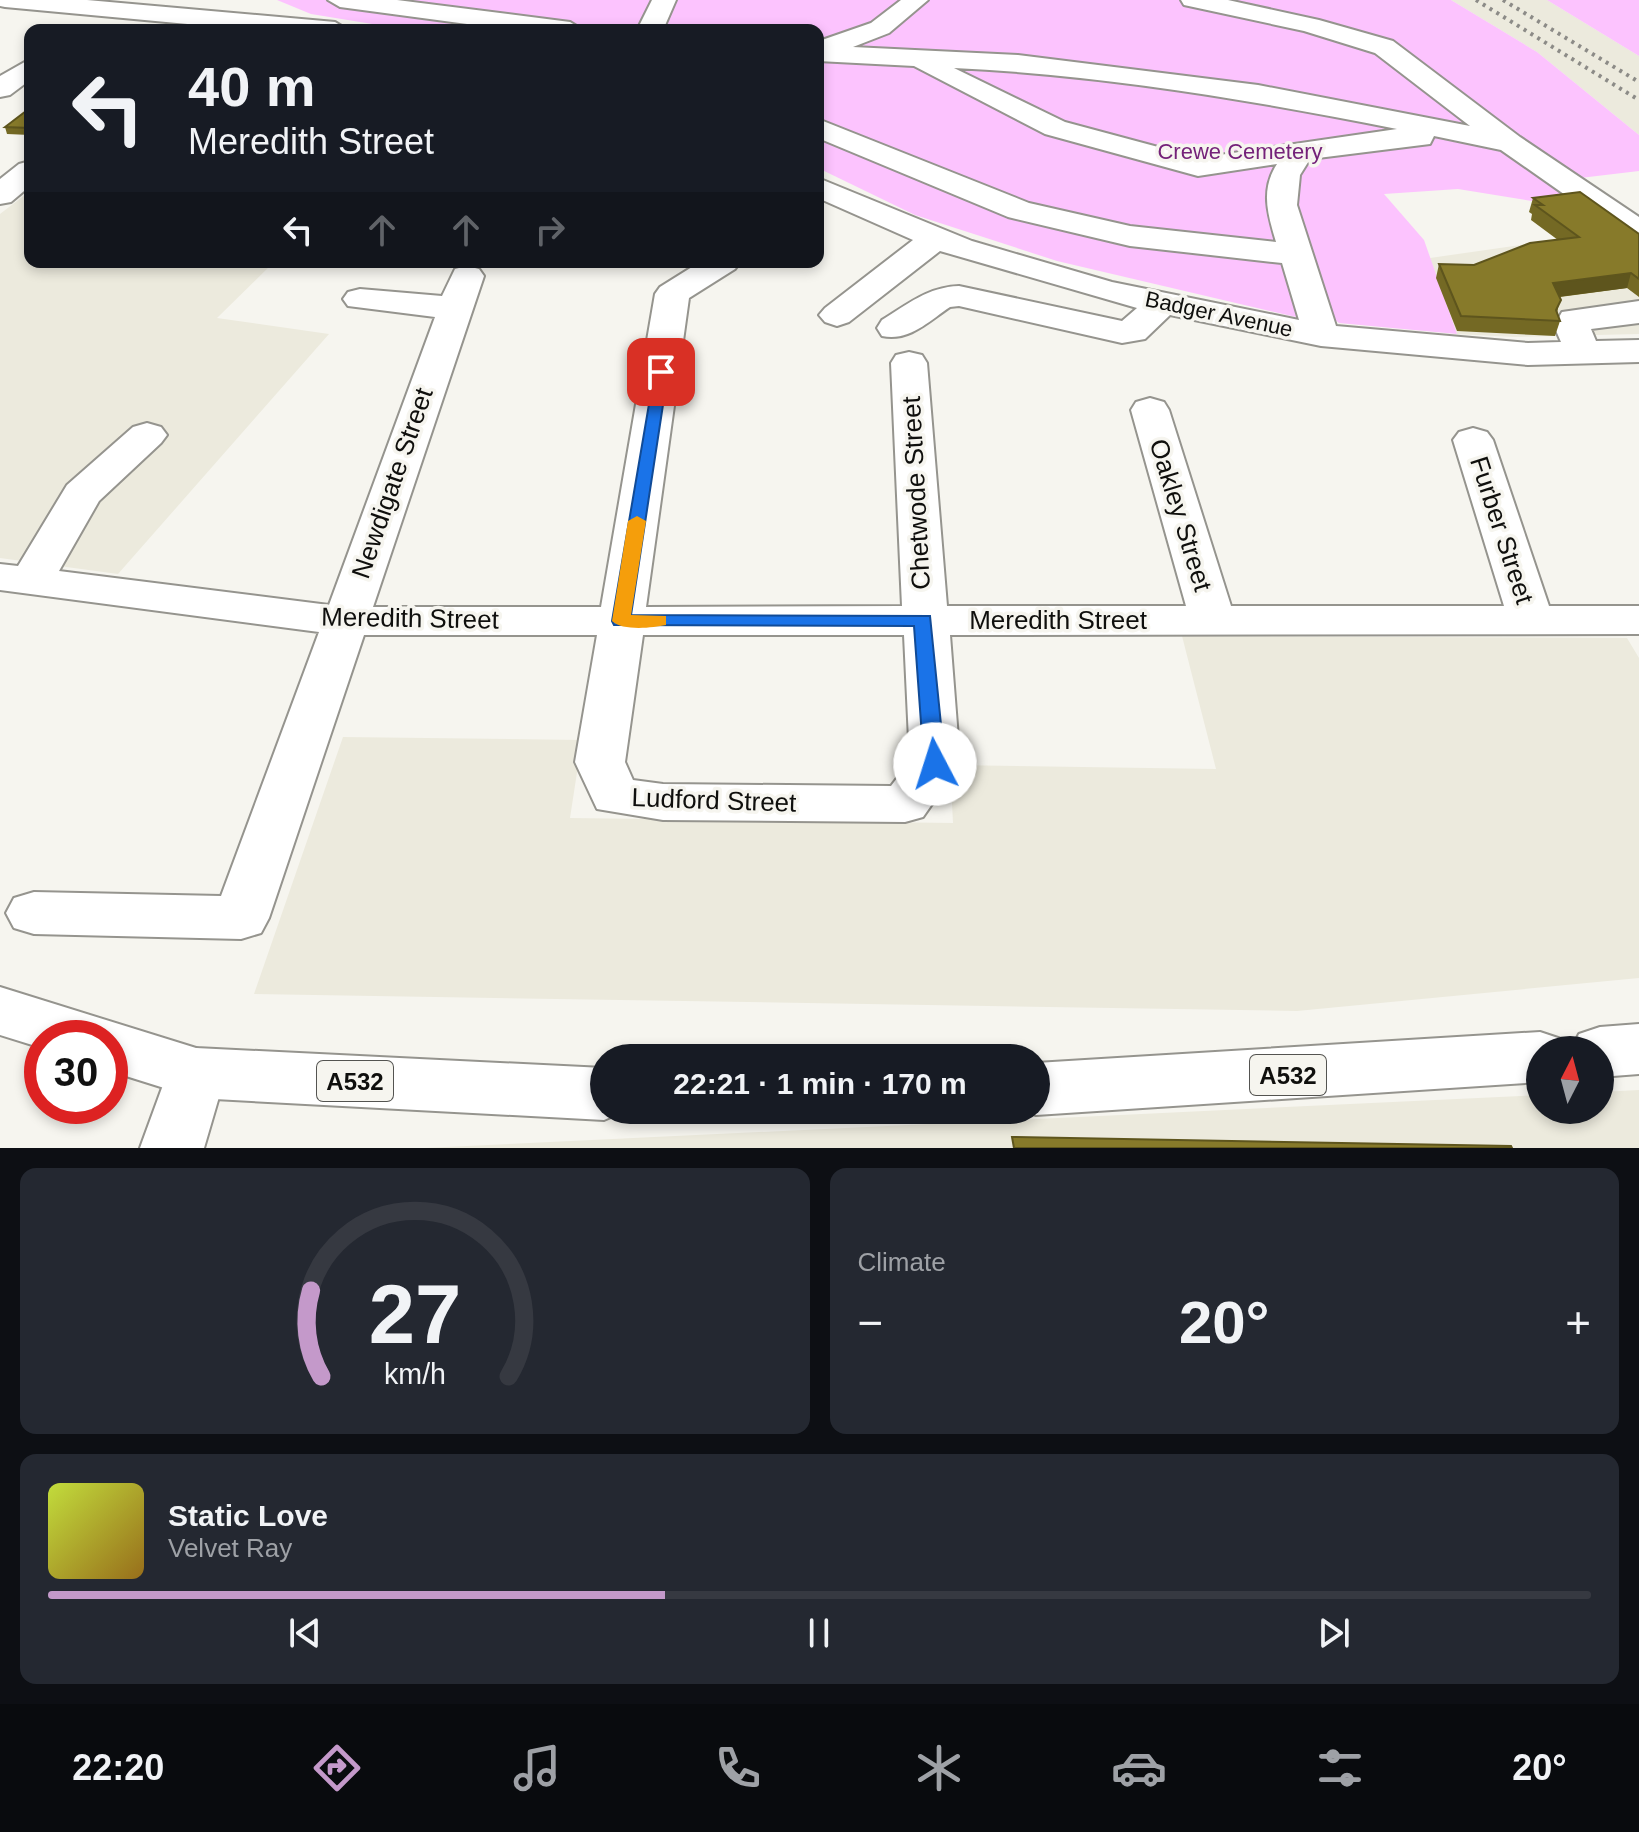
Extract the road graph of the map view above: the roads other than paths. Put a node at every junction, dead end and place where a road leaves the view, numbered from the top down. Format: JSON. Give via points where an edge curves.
{"nodes":[{"id":1,"x":5,"y":0,"type":"edge"},
{"id":2,"x":340,"y":0,"type":"edge"},
{"id":3,"x":664,"y":0,"type":"edge"},
{"id":4,"x":916,"y":0,"type":"edge"},
{"id":5,"x":1193,"y":0,"type":"edge"},
{"id":6,"x":1354,"y":12,"type":"dead end"},
{"id":7,"x":214,"y":16,"type":"edge"},
{"id":8,"x":283,"y":24,"type":"edge"},
{"id":9,"x":483,"y":24,"type":"edge"},
{"id":10,"x":653,"y":24,"type":"edge"},
{"id":11,"x":1384,"y":47,"type":"junction"},
{"id":12,"x":824,"y":49,"type":"edge"},
{"id":13,"x":824,"y":51,"type":"edge"},
{"id":14,"x":889,"y":54,"type":"junction"},
{"id":15,"x":24,"y":57,"type":"edge"},
{"id":16,"x":0,"y":89,"type":"edge"},
{"id":17,"x":824,"y":130,"type":"edge"},
{"id":18,"x":1510,"y":143,"type":"junction"},
{"id":19,"x":1300,"y":152,"type":"junction"},
{"id":20,"x":1198,"y":167,"type":"junction"},
{"id":21,"x":24,"y":175,"type":"edge"},
{"id":22,"x":0,"y":195,"type":"edge"},
{"id":23,"x":825,"y":198,"type":"edge"},
{"id":24,"x":1281,"y":205,"type":"junction"},
{"id":25,"x":1639,"y":232,"type":"edge"},
{"id":26,"x":936,"y":238,"type":"junction"},
{"id":27,"x":1295,"y":254,"type":"junction"},
{"id":28,"x":713,"y":268,"type":"edge"},
{"id":29,"x":465,"y":278,"type":"edge"},
{"id":30,"x":360,"y":299,"type":"dead end"},
{"id":31,"x":1162,"y":303,"type":"junction"},
{"id":32,"x":1639,"y":312,"type":"edge"},
{"id":33,"x":837,"y":315,"type":"dead end"},
{"id":34,"x":1321,"y":335,"type":"junction"},
{"id":35,"x":1639,"y":351,"type":"edge"},
{"id":36,"x":1583,"y":352,"type":"junction"},
{"id":37,"x":1150,"y":410,"type":"dead end"},
{"id":38,"x":147,"y":435,"type":"dead end"},
{"id":39,"x":1473,"y":440,"type":"dead end"},
{"id":40,"x":15,"y":579,"type":"edge"},
{"id":41,"x":1531,"y":619,"type":"junction"},
{"id":42,"x":1213,"y":620,"type":"junction"},
{"id":43,"x":1639,"y":620,"type":"edge"},
{"id":44,"x":343,"y":621,"type":"junction"},
{"id":45,"x":621,"y":621,"type":"junction"},
{"id":46,"x":923,"y":621,"type":"junction"},
{"id":47,"x":905,"y":804,"type":"joint"},
{"id":48,"x":34,"y":913,"type":"dead end"},
{"id":49,"x":0,"y":1011,"type":"edge"},
{"id":50,"x":29,"y":1020,"type":"edge"},
{"id":51,"x":1639,"y":1049,"type":"edge"},
{"id":52,"x":1614,"y":1051,"type":"edge"},
{"id":53,"x":128,"y":1052,"type":"edge"},
{"id":54,"x":1526,"y":1058,"type":"edge"},
{"id":55,"x":196,"y":1073,"type":"junction"},
{"id":56,"x":1050,"y":1088,"type":"edge"},
{"id":57,"x":590,"y":1093,"type":"edge"},
{"id":58,"x":172,"y":1148,"type":"edge"}],
"edges":[{"from":1,"to":7,"type":"street"},
{"from":2,"to":9,"type":"street"},
{"from":3,"to":10,"type":"street"},
{"from":4,"to":12,"type":"street","via":[[880,28]]},
{"from":5,"to":11,"type":"street"},
{"from":6,"to":11,"type":"street"},
{"from":7,"to":8,"type":"street"},
{"from":11,"to":18,"type":"street"},
{"from":13,"to":14,"type":"street"},
{"from":14,"to":18,"type":"street","via":[[1018,63],[1258,93]]},
{"from":14,"to":20,"type":"street","via":[[941,70],[1055,128]]},
{"from":15,"to":16,"type":"street"},
{"from":17,"to":27,"type":"street","via":[[1019,210],[1130,236],[1206,261]]},
{"from":18,"to":19,"type":"street","via":[[1473,146],[1395,138]]},
{"from":18,"to":25,"type":"street"},
{"from":19,"to":20,"type":"street"},
{"from":19,"to":24,"type":"street","via":[[1285,175]]},
{"from":20,"to":24,"type":"street"},
{"from":21,"to":22,"type":"street"},
{"from":23,"to":26,"type":"street","name":"Badger Avenue"},
{"from":24,"to":27,"type":"street"},
{"from":26,"to":31,"type":"street","name":"Badger Avenue"},
{"from":26,"to":33,"type":"street"},
{"from":27,"to":34,"type":"street"},
{"from":28,"to":45,"type":"street","name":"Ludford Street","via":[[672,294]]},
{"from":29,"to":30,"type":"street"},
{"from":29,"to":44,"type":"street","name":"Newdigate Street"},
{"from":31,"to":34,"type":"street","name":"Badger Avenue"},
{"from":31,"to":46,"type":"street","name":"Chetwode Street","via":[[1132,331],[1122,332],[981,300],[942,297],[902,346]]},
{"from":32,"to":36,"type":"street","via":[[1575,320],[1572,326]]},
{"from":34,"to":36,"type":"street","name":"Badger Avenue","via":[[1501,352]]},
{"from":35,"to":36,"type":"street","name":"Badger Avenue"},
{"from":37,"to":42,"type":"street","name":"Oakley Street"},
{"from":38,"to":40,"type":"street","via":[[82,494]]},
{"from":39,"to":41,"type":"street","name":"Furber Street"},
{"from":40,"to":44,"type":"street","name":"Meredith Street"},
{"from":41,"to":42,"type":"street","name":"Meredith Street"},
{"from":41,"to":43,"type":"street","name":"Meredith Street"},
{"from":42,"to":46,"type":"street","name":"Meredith Street"},
{"from":44,"to":45,"type":"street","name":"Meredith Street"},
{"from":44,"to":48,"type":"street","name":"Newdigate Street","via":[[241,918]]},
{"from":45,"to":46,"type":"street","name":"Meredith Street"},
{"from":45,"to":47,"type":"street","name":"Ludford Street","via":[[600,762],[615,796],[663,802]]},
{"from":46,"to":47,"type":"street","name":"Chetwode Street","via":[[935,764]]},
{"from":49,"to":50,"type":"street"},
{"from":51,"to":52,"type":"street"},
{"from":53,"to":55,"type":"street","number":"A532"},
{"from":54,"to":56,"type":"street","number":"A532"},
{"from":55,"to":57,"type":"street","number":"A532"},
{"from":55,"to":58,"type":"street"}]}
